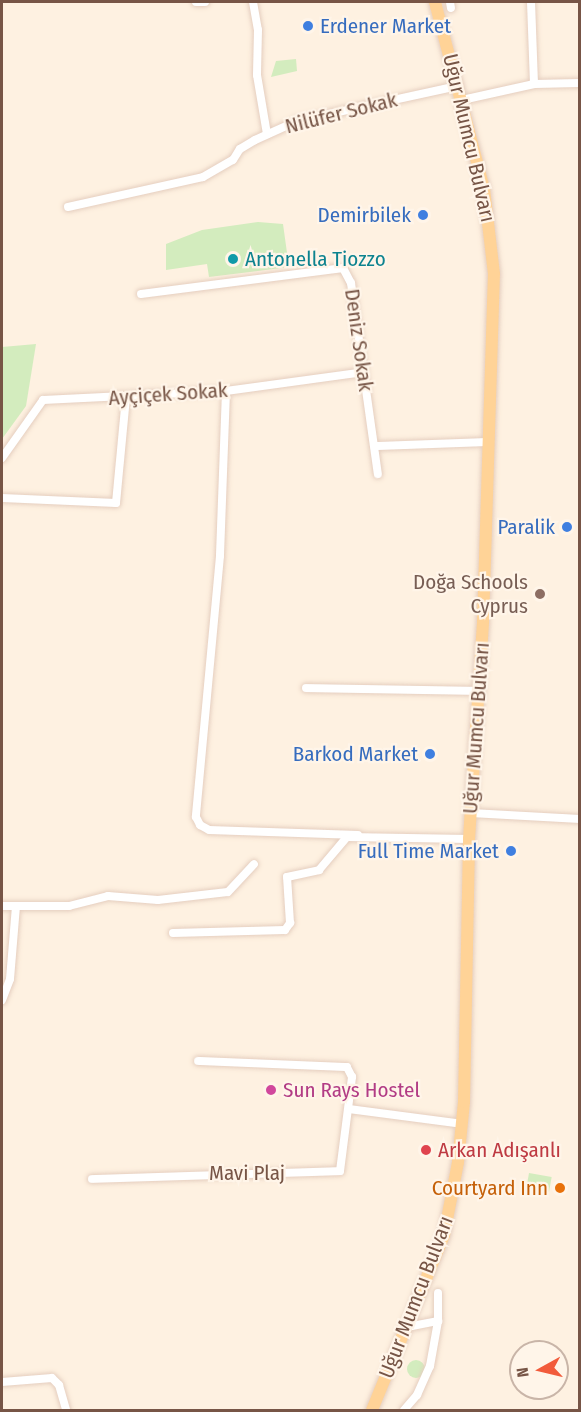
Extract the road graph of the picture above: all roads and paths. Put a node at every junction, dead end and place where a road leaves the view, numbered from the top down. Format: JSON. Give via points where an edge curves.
{"nodes":[{"id":1,"x":196,"y":2,"type":"edge"},
{"id":2,"x":205,"y":2,"type":"edge"},
{"id":3,"x":253,"y":2,"type":"edge"},
{"id":4,"x":435,"y":2,"type":"edge"},
{"id":5,"x":531,"y":2,"type":"edge"},
{"id":6,"x":579,"y":83,"type":"edge"},
{"id":7,"x":534,"y":84,"type":"junction"},
{"id":8,"x":458,"y":86,"type":"junction"},
{"id":9,"x":462,"y":100,"type":"junction"},
{"id":10,"x":267,"y":134,"type":"junction"},
{"id":11,"x":68,"y":207,"type":"dead end"},
{"id":12,"x":141,"y":294,"type":"dead end"},
{"id":13,"x":364,"y":372,"type":"junction"},
{"id":14,"x":226,"y":391,"type":"junction"},
{"id":15,"x":126,"y":398,"type":"junction"},
{"id":16,"x":491,"y":442,"type":"junction"},
{"id":17,"x":375,"y":446,"type":"junction"},
{"id":18,"x":2,"y":458,"type":"edge"},
{"id":19,"x":378,"y":474,"type":"dead end"},
{"id":20,"x":2,"y":498,"type":"edge"},
{"id":21,"x":306,"y":688,"type":"dead end"},
{"id":22,"x":479,"y":691,"type":"junction"},
{"id":23,"x":471,"y":813,"type":"junction"},
{"id":24,"x":579,"y":819,"type":"edge"},
{"id":25,"x":358,"y":835,"type":"junction"},
{"id":26,"x":469,"y":839,"type":"junction"},
{"id":27,"x":254,"y":864,"type":"dead end"},
{"id":28,"x":2,"y":906,"type":"edge"},
{"id":29,"x":16,"y":906,"type":"junction"},
{"id":30,"x":173,"y":933,"type":"dead end"},
{"id":31,"x":2,"y":1000,"type":"edge"},
{"id":32,"x":198,"y":1061,"type":"dead end"},
{"id":33,"x":350,"y":1109,"type":"junction"},
{"id":34,"x":463,"y":1124,"type":"junction"},
{"id":35,"x":92,"y":1179,"type":"dead end"},
{"id":36,"x":438,"y":1293,"type":"dead end"},
{"id":37,"x":438,"y":1321,"type":"junction"},
{"id":38,"x":407,"y":1327,"type":"junction"},
{"id":39,"x":2,"y":1382,"type":"edge"},
{"id":40,"x":66,"y":1410,"type":"edge"},
{"id":41,"x":372,"y":1410,"type":"edge"},
{"id":42,"x":404,"y":1410,"type":"edge"}],
"edges":[{"from":1,"to":2,"type":"street"},
{"from":3,"to":10,"type":"street","via":[[258,30],[257,75]]},
{"from":4,"to":8,"type":"main road","name":"Uğur Mumcu Bulvarı"},
{"from":5,"to":7,"type":"street"},
{"from":6,"to":7,"type":"street"},
{"from":7,"to":9,"type":"street"},
{"from":8,"to":9,"type":"main road","name":"Uğur Mumcu Bulvarı"},
{"from":8,"to":10,"type":"street","name":"Nilüfer Sokak","via":[[297,121]]},
{"from":9,"to":16,"type":"main road","name":"Uğur Mumcu Bulvarı","via":[[492,234]]},
{"from":10,"to":11,"type":"street","name":"Nilüfer Sokak","via":[[203,177]]},
{"from":12,"to":13,"type":"street","name":"Deniz Sokak","via":[[343,268],[351,283]]},
{"from":13,"to":14,"type":"street","name":"Ayçiçek Sokak"},
{"from":13,"to":17,"type":"street","name":"Deniz Sokak"},
{"from":14,"to":15,"type":"street","name":"Ayçiçek Sokak"},
{"from":14,"to":25,"type":"street","via":[[220,556],[196,817],[209,830]]},
{"from":15,"to":18,"type":"street","name":"Ayçiçek Sokak","via":[[43,400]]},
{"from":15,"to":20,"type":"street","via":[[116,504]]},
{"from":16,"to":17,"type":"street"},
{"from":16,"to":22,"type":"main road","name":"Uğur Mumcu Bulvarı"},
{"from":17,"to":19,"type":"street","name":"Deniz Sokak"},
{"from":21,"to":22,"type":"street"},
{"from":22,"to":23,"type":"main road","name":"Uğur Mumcu Bulvarı"},
{"from":23,"to":24,"type":"street"},
{"from":23,"to":26,"type":"main road","name":"Uğur Mumcu Bulvarı"},
{"from":25,"to":26,"type":"street"},
{"from":25,"to":30,"type":"street","via":[[341,841],[319,870],[287,877],[290,923],[285,930]]},
{"from":26,"to":34,"type":"main road","name":"Uğur Mumcu Bulvarı"},
{"from":27,"to":29,"type":"street","via":[[228,892],[158,900],[108,896],[69,906]]},
{"from":28,"to":29,"type":"street"},
{"from":29,"to":31,"type":"street","via":[[10,979]]},
{"from":32,"to":33,"type":"street","via":[[343,1066],[352,1077]]},
{"from":33,"to":34,"type":"street"},
{"from":33,"to":35,"type":"street","name":"Mavi Plaj","via":[[340,1171]]},
{"from":34,"to":38,"type":"main road","name":"Uğur Mumcu Bulvarı","via":[[444,1235]]},
{"from":36,"to":37,"type":"street"},
{"from":37,"to":38,"type":"street"},
{"from":37,"to":42,"type":"street","via":[[430,1365],[417,1395]]},
{"from":38,"to":41,"type":"main road","name":"Uğur Mumcu Bulvarı"},
{"from":39,"to":40,"type":"street","via":[[52,1378],[59,1385]]}]}
